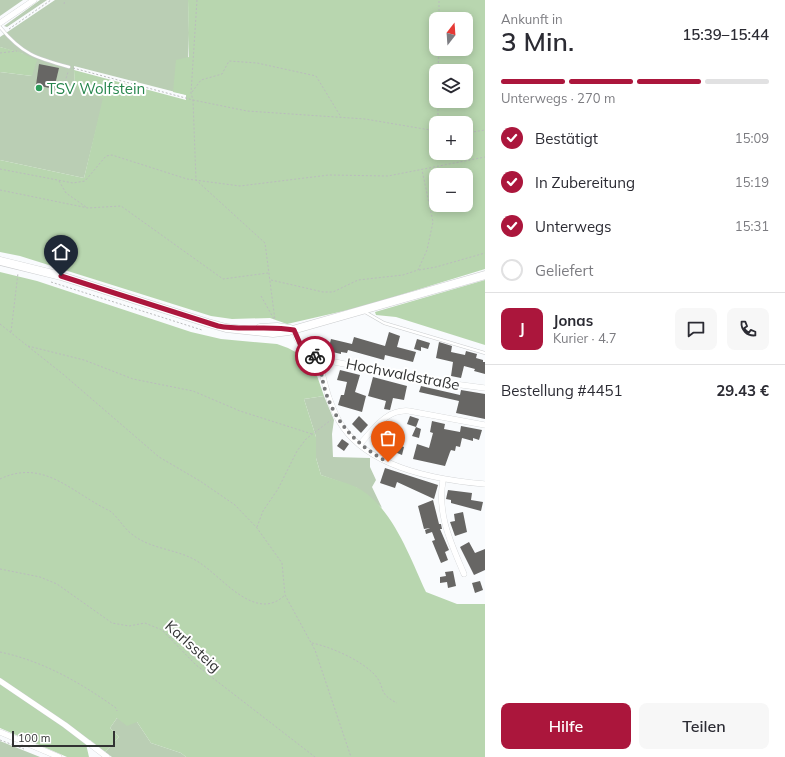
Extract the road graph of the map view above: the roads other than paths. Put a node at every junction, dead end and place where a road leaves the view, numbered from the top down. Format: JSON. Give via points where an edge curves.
{"nodes":[{"id":1,"x":34,"y":0,"type":"edge"},
{"id":2,"x":0,"y":23,"type":"edge"},
{"id":3,"x":0,"y":28,"type":"edge"},
{"id":4,"x":69,"y":67,"type":"road end"},
{"id":5,"x":0,"y":261,"type":"edge"},
{"id":6,"x":485,"y":275,"type":"edge"},
{"id":7,"x":363,"y":310,"type":"junction"},
{"id":8,"x":294,"y":330,"type":"junction"},
{"id":9,"x":485,"y":354,"type":"edge"},
{"id":10,"x":320,"y":359,"type":"junction"},
{"id":11,"x":485,"y":388,"type":"edge"},
{"id":12,"x":485,"y":425,"type":"edge"},
{"id":13,"x":360,"y":444,"type":"junction"},
{"id":14,"x":443,"y":480,"type":"junction"},
{"id":15,"x":485,"y":484,"type":"edge"},
{"id":16,"x":464,"y":574,"type":"dead end"},
{"id":17,"x":0,"y":681,"type":"edge"},
{"id":18,"x":0,"y":732,"type":"edge"},
{"id":19,"x":58,"y":757,"type":"edge"},
{"id":20,"x":107,"y":757,"type":"edge"}],
"edges":[{"from":1,"to":2,"type":"street"},
{"from":3,"to":4,"type":"lane","via":[[23,51]]},
{"from":5,"to":8,"type":"main road","via":[[49,273],[226,328],[278,333]]},
{"from":6,"to":7,"type":"main road"},
{"from":7,"to":8,"type":"main road"},
{"from":7,"to":9,"type":"lane","via":[[384,323]]},
{"from":8,"to":10,"type":"street","via":[[303,348]]},
{"from":10,"to":11,"type":"street","name":"Hochwaldstraße","via":[[423,380]]},
{"from":10,"to":13,"type":"street","via":[[323,378],[336,416]]},
{"from":12,"to":13,"type":"street","via":[[399,411],[386,416]]},
{"from":13,"to":14,"type":"street","via":[[376,456],[400,468]]},
{"from":14,"to":15,"type":"street"},
{"from":14,"to":16,"type":"street","via":[[443,520]]},
{"from":17,"to":20,"type":"street"},
{"from":18,"to":19,"type":"street"}]}
